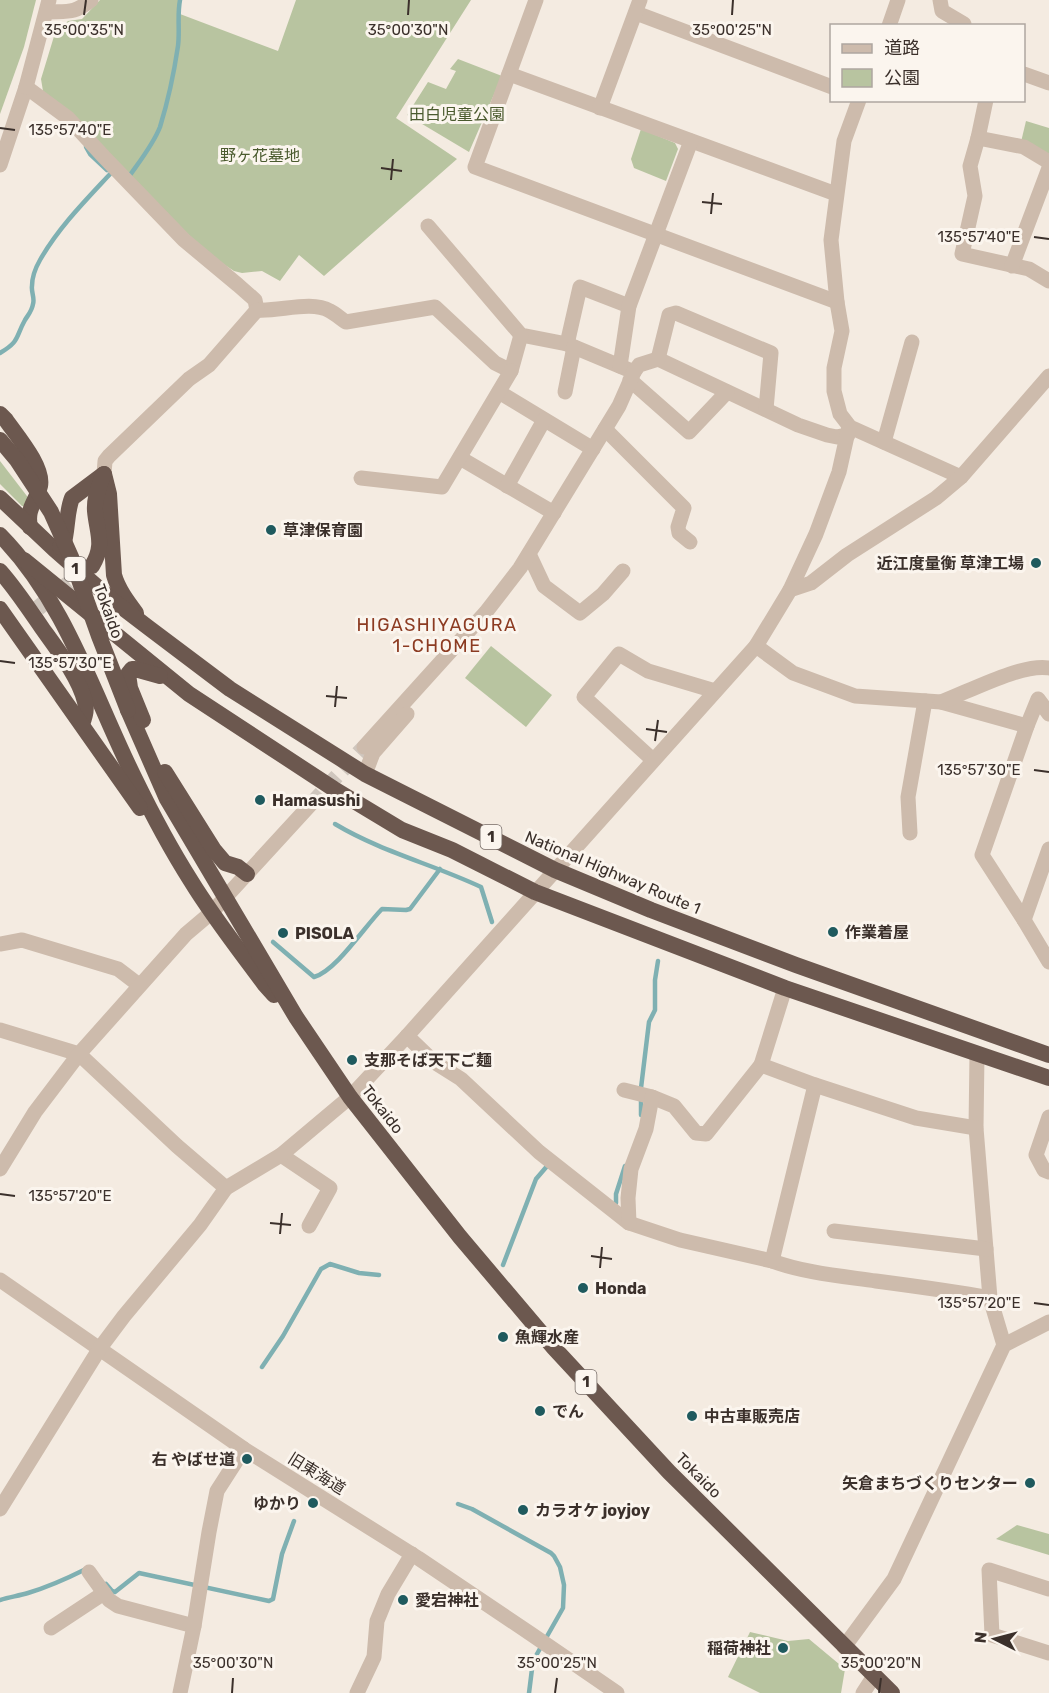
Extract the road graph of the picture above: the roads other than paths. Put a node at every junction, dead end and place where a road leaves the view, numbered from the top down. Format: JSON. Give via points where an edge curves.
{"nodes":[{"id":1,"x":91,"y":0,"type":"edge"},
{"id":2,"x":536,"y":0,"type":"edge"},
{"id":3,"x":898,"y":0,"type":"edge"},
{"id":4,"x":940,"y":0,"type":"edge"},
{"id":5,"x":48,"y":6,"type":"edge"},
{"id":6,"x":638,"y":6,"type":"edge"},
{"id":7,"x":890,"y":24,"type":"edge"},
{"id":8,"x":964,"y":24,"type":"dead end"},
{"id":9,"x":509,"y":74,"type":"junction"},
{"id":10,"x":1025,"y":75,"type":"edge"},
{"id":11,"x":1049,"y":83,"type":"edge"},
{"id":12,"x":26,"y":87,"type":"junction"},
{"id":13,"x":830,"y":87,"type":"edge"},
{"id":14,"x":858,"y":102,"type":"edge"},
{"id":15,"x":986,"y":102,"type":"edge"},
{"id":16,"x":600,"y":108,"type":"junction"},
{"id":17,"x":978,"y":138,"type":"junction"},
{"id":18,"x":691,"y":141,"type":"junction"},
{"id":19,"x":1049,"y":162,"type":"edge"},
{"id":20,"x":0,"y":165,"type":"edge"},
{"id":21,"x":1049,"y":168,"type":"edge"},
{"id":22,"x":836,"y":194,"type":"junction"},
{"id":23,"x":428,"y":226,"type":"dead end"},
{"id":24,"x":655,"y":234,"type":"junction"},
{"id":25,"x":1012,"y":266,"type":"junction"},
{"id":26,"x":1049,"y":281,"type":"edge"},
{"id":27,"x":837,"y":302,"type":"junction"},
{"id":28,"x":629,"y":306,"type":"junction"},
{"id":29,"x":257,"y":310,"type":"junction"},
{"id":30,"x":521,"y":335,"type":"junction"},
{"id":31,"x":912,"y":342,"type":"dead end"},
{"id":32,"x":571,"y":346,"type":"junction"},
{"id":33,"x":658,"y":359,"type":"junction"},
{"id":34,"x":511,"y":371,"type":"junction"},
{"id":35,"x":628,"y":372,"type":"junction"},
{"id":36,"x":1049,"y":376,"type":"edge"},
{"id":37,"x":499,"y":392,"type":"junction"},
{"id":38,"x":564,"y":392,"type":"dead end"},
{"id":39,"x":727,"y":392,"type":"junction"},
{"id":40,"x":766,"y":410,"type":"junction"},
{"id":41,"x":0,"y":414,"type":"edge"},
{"id":42,"x":544,"y":420,"type":"junction"},
{"id":43,"x":605,"y":429,"type":"junction"},
{"id":44,"x":849,"y":431,"type":"junction"},
{"id":45,"x":0,"y":440,"type":"edge"},
{"id":46,"x":884,"y":442,"type":"junction"},
{"id":47,"x":593,"y":449,"type":"junction"},
{"id":48,"x":460,"y":458,"type":"junction"},
{"id":49,"x":104,"y":474,"type":"junction"},
{"id":50,"x":961,"y":477,"type":"junction"},
{"id":51,"x":361,"y":478,"type":"dead end"},
{"id":52,"x":507,"y":486,"type":"junction"},
{"id":53,"x":0,"y":498,"type":"edge"},
{"id":54,"x":554,"y":513,"type":"junction"},
{"id":55,"x":30,"y":527,"type":"junction"},
{"id":56,"x":0,"y":535,"type":"edge"},
{"id":57,"x":690,"y":542,"type":"dead end"},
{"id":58,"x":54,"y":549,"type":"junction"},
{"id":59,"x":529,"y":554,"type":"junction"},
{"id":60,"x":24,"y":560,"type":"junction"},
{"id":61,"x":92,"y":566,"type":"tunnel mouth"},
{"id":62,"x":0,"y":571,"type":"edge"},
{"id":63,"x":623,"y":571,"type":"dead end"},
{"id":64,"x":790,"y":590,"type":"junction"},
{"id":65,"x":0,"y":609,"type":"edge"},
{"id":66,"x":149,"y":628,"type":"junction"},
{"id":67,"x":756,"y":646,"type":"junction"},
{"id":68,"x":447,"y":656,"type":"junction"},
{"id":69,"x":1049,"y":668,"type":"edge"},
{"id":70,"x":170,"y":679,"type":"junction"},
{"id":71,"x":715,"y":691,"type":"junction"},
{"id":72,"x":925,"y":701,"type":"junction"},
{"id":73,"x":941,"y":702,"type":"junction"},
{"id":74,"x":1049,"y":714,"type":"edge"},
{"id":75,"x":82,"y":724,"type":"junction"},
{"id":76,"x":1027,"y":726,"type":"junction"},
{"id":77,"x":364,"y":747,"type":"tunnel mouth"},
{"id":78,"x":653,"y":760,"type":"junction"},
{"id":79,"x":342,"y":761,"type":"junction"},
{"id":80,"x":365,"y":774,"type":"junction"},
{"id":81,"x":311,"y":804,"type":"tunnel mouth"},
{"id":82,"x":910,"y":833,"type":"dead end"},
{"id":83,"x":170,"y":846,"type":"junction"},
{"id":84,"x":1049,"y":849,"type":"edge"},
{"id":85,"x":555,"y":870,"type":"junction"},
{"id":86,"x":247,"y":874,"type":"junction"},
{"id":87,"x":535,"y":892,"type":"junction"},
{"id":88,"x":226,"y":897,"type":"junction"},
{"id":89,"x":212,"y":912,"type":"junction"},
{"id":90,"x":1024,"y":920,"type":"junction"},
{"id":91,"x":0,"y":944,"type":"edge"},
{"id":92,"x":1049,"y":962,"type":"edge"},
{"id":93,"x":139,"y":985,"type":"junction"},
{"id":94,"x":785,"y":988,"type":"junction"},
{"id":95,"x":296,"y":1017,"type":"junction"},
{"id":96,"x":0,"y":1030,"type":"edge"},
{"id":97,"x":407,"y":1036,"type":"junction"},
{"id":98,"x":79,"y":1054,"type":"junction"},
{"id":99,"x":977,"y":1054,"type":"junction"},
{"id":100,"x":1049,"y":1055,"type":"edge"},
{"id":101,"x":761,"y":1065,"type":"junction"},
{"id":102,"x":1049,"y":1078,"type":"edge"},
{"id":103,"x":815,"y":1085,"type":"junction"},
{"id":104,"x":624,"y":1090,"type":"dead end"},
{"id":105,"x":350,"y":1097,"type":"junction"},
{"id":106,"x":652,"y":1097,"type":"junction"},
{"id":107,"x":1049,"y":1117,"type":"edge"},
{"id":108,"x":976,"y":1128,"type":"junction"},
{"id":109,"x":281,"y":1155,"type":"junction"},
{"id":110,"x":0,"y":1169,"type":"edge"},
{"id":111,"x":1049,"y":1172,"type":"edge"},
{"id":112,"x":226,"y":1188,"type":"junction"},
{"id":113,"x":629,"y":1223,"type":"junction"},
{"id":114,"x":309,"y":1226,"type":"dead end"},
{"id":115,"x":834,"y":1231,"type":"dead end"},
{"id":116,"x":986,"y":1249,"type":"junction"},
{"id":117,"x":772,"y":1261,"type":"junction"},
{"id":118,"x":0,"y":1280,"type":"edge"},
{"id":119,"x":990,"y":1298,"type":"junction"},
{"id":120,"x":1049,"y":1322,"type":"edge"},
{"id":121,"x":1004,"y":1345,"type":"junction"},
{"id":122,"x":100,"y":1348,"type":"junction"},
{"id":123,"x":244,"y":1449,"type":"junction"},
{"id":124,"x":1,"y":1505,"type":"edge"},
{"id":125,"x":412,"y":1554,"type":"junction"},
{"id":126,"x":89,"y":1572,"type":"dead end"},
{"id":127,"x":1049,"y":1590,"type":"edge"},
{"id":128,"x":104,"y":1593,"type":"junction"},
{"id":129,"x":194,"y":1626,"type":"junction"},
{"id":130,"x":51,"y":1628,"type":"dead end"},
{"id":131,"x":844,"y":1647,"type":"junction"},
{"id":132,"x":1049,"y":1653,"type":"edge"},
{"id":133,"x":874,"y":1676,"type":"junction"},
{"id":134,"x":180,"y":1693,"type":"edge"},
{"id":135,"x":357,"y":1693,"type":"edge"},
{"id":136,"x":616,"y":1693,"type":"edge"},
{"id":137,"x":863,"y":1693,"type":"edge"},
{"id":138,"x":892,"y":1693,"type":"edge"}],
"edges":[{"from":1,"to":5,"type":"street","via":[[71,11]]},
{"from":2,"to":9,"type":"street"},
{"from":3,"to":7,"type":"street"},
{"from":4,"to":8,"type":"street","via":[[942,11]]},
{"from":5,"to":12,"type":"street"},
{"from":6,"to":13,"type":"street"},
{"from":6,"to":16,"type":"street"},
{"from":9,"to":16,"type":"street"},
{"from":9,"to":24,"type":"street","via":[[475,167]]},
{"from":10,"to":11,"type":"street"},
{"from":12,"to":20,"type":"street"},
{"from":12,"to":29,"type":"street","via":[[68,118],[184,240],[255,300]]},
{"from":14,"to":22,"type":"street","via":[[844,141]]},
{"from":15,"to":17,"type":"street"},
{"from":16,"to":18,"type":"street"},
{"from":17,"to":19,"type":"street","via":[[1024,147]]},
{"from":17,"to":25,"type":"street","via":[[969,166],[975,196],[962,254]]},
{"from":18,"to":22,"type":"street"},
{"from":18,"to":24,"type":"street"},
{"from":21,"to":25,"type":"street"},
{"from":22,"to":27,"type":"street","via":[[831,240]]},
{"from":23,"to":30,"type":"street"},
{"from":24,"to":27,"type":"street"},
{"from":24,"to":28,"type":"street"},
{"from":25,"to":26,"type":"street","via":[[1029,269]]},
{"from":27,"to":44,"type":"street","via":[[842,330],[834,391]]},
{"from":28,"to":32,"type":"street","via":[[580,287]]},
{"from":28,"to":35,"type":"street"},
{"from":29,"to":34,"type":"street","via":[[311,306],[328,309],[346,322],[435,307],[495,363]]},
{"from":29,"to":49,"type":"street","via":[[209,365],[189,379],[109,456]]},
{"from":30,"to":32,"type":"street"},
{"from":30,"to":34,"type":"street"},
{"from":31,"to":46,"type":"street"},
{"from":32,"to":35,"type":"street"},
{"from":32,"to":38,"type":"street"},
{"from":33,"to":35,"type":"street"},
{"from":33,"to":39,"type":"street"},
{"from":33,"to":40,"type":"street","via":[[669,315],[676,313],[771,353]]},
{"from":34,"to":37,"type":"street"},
{"from":35,"to":39,"type":"street","via":[[689,432]]},
{"from":35,"to":43,"type":"street","via":[[619,406]]},
{"from":36,"to":50,"type":"street"},
{"from":37,"to":42,"type":"street"},
{"from":37,"to":48,"type":"street"},
{"from":39,"to":40,"type":"street"},
{"from":40,"to":44,"type":"street","via":[[827,435],[837,437]]},
{"from":41,"to":55,"type":"highway","via":[[40,475],[28,518]]},
{"from":42,"to":47,"type":"street"},
{"from":42,"to":52,"type":"street"},
{"from":43,"to":47,"type":"street"},
{"from":43,"to":57,"type":"street","via":[[684,508],[679,533]]},
{"from":44,"to":46,"type":"street"},
{"from":44,"to":64,"type":"street","via":[[816,534]]},
{"from":45,"to":88,"type":"highway","name":"Tokaido","number":"1","bridge":true,"via":[[51,512],[128,710],[168,799]]},
{"from":46,"to":50,"type":"street"},
{"from":47,"to":54,"type":"street"},
{"from":48,"to":51,"type":"street","via":[[442,487]]},
{"from":48,"to":52,"type":"street"},
{"from":49,"to":58,"type":"highway","via":[[72,498],[63,546]]},
{"from":49,"to":61,"type":"highway","via":[[96,495],[100,543]]},
{"from":49,"to":66,"type":"highway","via":[[117,585]]},
{"from":50,"to":64,"type":"street","via":[[811,583]]},
{"from":52,"to":54,"type":"street"},
{"from":53,"to":55,"type":"highway","name":"National Highway Route 1","number":"1"},
{"from":54,"to":59,"type":"street"},
{"from":55,"to":58,"type":"highway","name":"National Highway Route 1","number":"1"},
{"from":56,"to":60,"type":"highway","number":"1"},
{"from":58,"to":66,"type":"highway","name":"National Highway Route 1","number":"1"},
{"from":59,"to":63,"type":"street","via":[[544,586],[580,613]]},
{"from":59,"to":68,"type":"street"},
{"from":60,"to":70,"type":"highway","number":"1"},
{"from":60,"to":83,"type":"highway","number":"1","via":[[86,669],[133,776]]},
{"from":62,"to":75,"type":"highway","via":[[35,611],[80,688],[86,716]]},
{"from":64,"to":67,"type":"street"},
{"from":65,"to":75,"type":"highway","number":"1"},
{"from":66,"to":79,"type":"highway","name":"National Highway Route 1","number":"1","via":[[230,689]]},
{"from":67,"to":71,"type":"street"},
{"from":67,"to":72,"type":"street","via":[[793,673],[855,696]]},
{"from":68,"to":77,"type":"street"},
{"from":68,"to":79,"type":"street","via":[[438,651]]},
{"from":68,"to":80,"type":"street","via":[[453,661],[373,753]]},
{"from":69,"to":73,"type":"street","via":[[1017,672]]},
{"from":70,"to":86,"type":"highway","via":[[135,669],[129,671],[127,678],[166,774],[214,850],[225,863]]},
{"from":70,"to":87,"type":"highway","number":"1","via":[[376,816]]},
{"from":71,"to":78,"type":"street"},
{"from":71,"to":78,"type":"street","via":[[648,671],[620,654],[584,697]]},
{"from":72,"to":73,"type":"street"},
{"from":72,"to":82,"type":"street","via":[[908,797]]},
{"from":73,"to":76,"type":"street"},
{"from":74,"to":76,"type":"street","via":[[1038,699]]},
{"from":75,"to":83,"type":"highway","number":"1"},
{"from":76,"to":90,"type":"street","via":[[982,855]]},
{"from":78,"to":85,"type":"street"},
{"from":79,"to":80,"type":"highway","name":"National Highway Route 1","number":"1"},
{"from":80,"to":85,"type":"highway","name":"National Highway Route 1","number":"1"},
{"from":81,"to":86,"type":"street"},
{"from":83,"to":89,"type":"highway","number":"1"},
{"from":84,"to":90,"type":"street"},
{"from":85,"to":87,"type":"street"},
{"from":85,"to":100,"type":"highway","name":"National Highway Route 1","number":"1","via":[[796,965]]},
{"from":86,"to":88,"type":"street"},
{"from":87,"to":94,"type":"highway","number":"1"},
{"from":87,"to":97,"type":"street"},
{"from":88,"to":89,"type":"street"},
{"from":88,"to":95,"type":"highway","name":"Tokaido","number":"1"},
{"from":89,"to":93,"type":"street"},
{"from":89,"to":95,"type":"highway","number":"1","via":[[265,985]]},
{"from":90,"to":92,"type":"street"},
{"from":91,"to":93,"type":"street","via":[[22,940],[118,969]]},
{"from":93,"to":98,"type":"street"},
{"from":94,"to":99,"type":"highway","number":"1"},
{"from":94,"to":101,"type":"street"},
{"from":95,"to":105,"type":"highway","name":"Tokaido","number":"1"},
{"from":96,"to":98,"type":"street"},
{"from":97,"to":105,"type":"street"},
{"from":97,"to":113,"type":"street","via":[[539,1152]]},
{"from":98,"to":110,"type":"street","via":[[35,1112]]},
{"from":98,"to":112,"type":"street"},
{"from":99,"to":102,"type":"highway","number":"1"},
{"from":99,"to":108,"type":"street"},
{"from":101,"to":103,"type":"street"},
{"from":101,"to":106,"type":"street","via":[[706,1134],[696,1133],[674,1106]]},
{"from":103,"to":108,"type":"street","via":[[916,1118]]},
{"from":103,"to":117,"type":"street"},
{"from":104,"to":106,"type":"street"},
{"from":105,"to":109,"type":"street"},
{"from":105,"to":131,"type":"highway","name":"Tokaido","number":"1","via":[[460,1237],[555,1348],[669,1472]]},
{"from":106,"to":113,"type":"street","via":[[646,1129],[631,1169]]},
{"from":107,"to":111,"type":"street","via":[[1036,1155]]},
{"from":108,"to":116,"type":"street"},
{"from":109,"to":112,"type":"street"},
{"from":109,"to":114,"type":"street","via":[[330,1188]]},
{"from":112,"to":122,"type":"street","via":[[200,1226]]},
{"from":113,"to":117,"type":"street","via":[[680,1240]]},
{"from":115,"to":116,"type":"street"},
{"from":116,"to":119,"type":"street"},
{"from":117,"to":119,"type":"street","via":[[840,1276]]},
{"from":118,"to":122,"type":"street","name":"旧東海道"},
{"from":119,"to":121,"type":"street"},
{"from":120,"to":121,"type":"street"},
{"from":121,"to":131,"type":"street","via":[[894,1579]]},
{"from":122,"to":123,"type":"street","name":"旧東海道"},
{"from":122,"to":124,"type":"street"},
{"from":123,"to":125,"type":"street","name":"旧東海道"},
{"from":123,"to":129,"type":"street","via":[[217,1491]]},
{"from":125,"to":135,"type":"street","via":[[377,1621],[374,1657]]},
{"from":125,"to":136,"type":"street","name":"旧東海道"},
{"from":126,"to":128,"type":"street"},
{"from":127,"to":132,"type":"street","via":[[989,1570],[992,1635]]},
{"from":128,"to":129,"type":"street","via":[[118,1606]]},
{"from":128,"to":130,"type":"street"},
{"from":129,"to":134,"type":"street"},
{"from":131,"to":133,"type":"highway","name":"Tokaido","number":"1"},
{"from":133,"to":137,"type":"street"},
{"from":133,"to":138,"type":"highway","name":"Tokaido","number":"1"}]}
